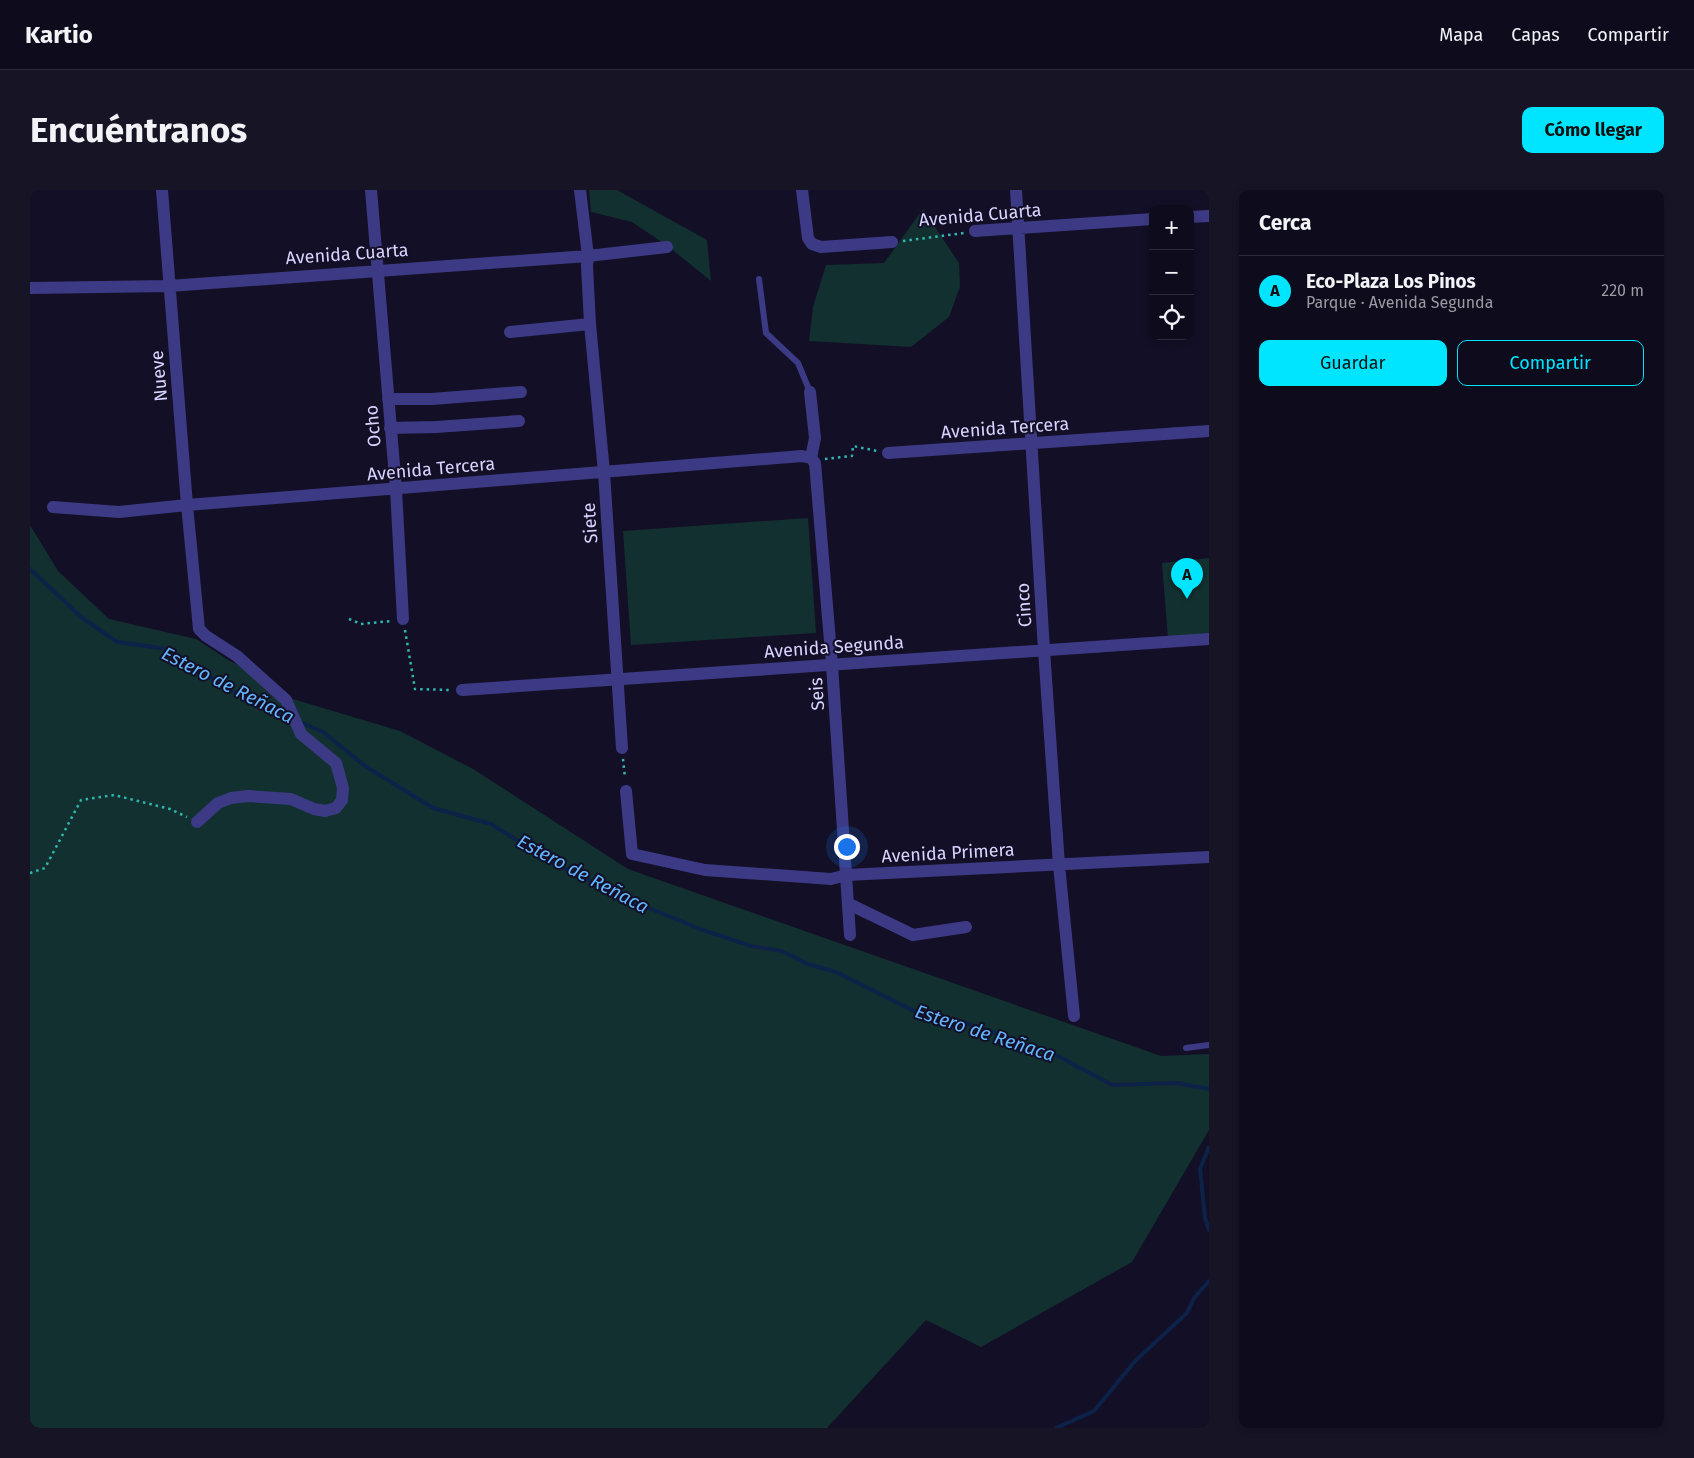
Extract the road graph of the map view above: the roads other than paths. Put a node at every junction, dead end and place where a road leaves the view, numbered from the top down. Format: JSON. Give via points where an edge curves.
{"nodes":[{"id":1,"x":162,"y":190,"type":"edge"},
{"id":2,"x":371,"y":190,"type":"edge"},
{"id":3,"x":580,"y":190,"type":"edge"},
{"id":4,"x":802,"y":190,"type":"edge"},
{"id":5,"x":1016,"y":190,"type":"edge"},
{"id":6,"x":1209,"y":216,"type":"edge"},
{"id":7,"x":1194,"y":217,"type":"edge"},
{"id":8,"x":1149,"y":219,"type":"edge"},
{"id":9,"x":1019,"y":228,"type":"junction"},
{"id":10,"x":975,"y":232,"type":"road end"},
{"id":11,"x":892,"y":242,"type":"road end"},
{"id":12,"x":667,"y":247,"type":"dead end"},
{"id":13,"x":588,"y":256,"type":"junction"},
{"id":14,"x":378,"y":270,"type":"junction"},
{"id":15,"x":759,"y":279,"type":"dead end"},
{"id":16,"x":30,"y":286,"type":"edge"},
{"id":17,"x":169,"y":286,"type":"junction"},
{"id":18,"x":590,"y":324,"type":"junction"},
{"id":19,"x":510,"y":332,"type":"dead end"},
{"id":20,"x":521,"y":392,"type":"dead end"},
{"id":21,"x":810,"y":392,"type":"joint"},
{"id":22,"x":388,"y":399,"type":"junction"},
{"id":23,"x":519,"y":421,"type":"dead end"},
{"id":24,"x":390,"y":428,"type":"junction"},
{"id":25,"x":1209,"y":431,"type":"edge"},
{"id":26,"x":1030,"y":444,"type":"junction"},
{"id":27,"x":888,"y":453,"type":"road end"},
{"id":28,"x":813,"y":459,"type":"junction"},
{"id":29,"x":604,"y":472,"type":"junction"},
{"id":30,"x":396,"y":489,"type":"junction"},
{"id":31,"x":187,"y":505,"type":"junction"},
{"id":32,"x":53,"y":507,"type":"dead end"},
{"id":33,"x":403,"y":619,"type":"road end"},
{"id":34,"x":1209,"y":639,"type":"edge"},
{"id":35,"x":1044,"y":650,"type":"junction"},
{"id":36,"x":832,"y":665,"type":"junction"},
{"id":37,"x":618,"y":679,"type":"junction"},
{"id":38,"x":462,"y":690,"type":"road end"},
{"id":39,"x":622,"y":748,"type":"road end"},
{"id":40,"x":626,"y":790,"type":"road end"},
{"id":41,"x":197,"y":822,"type":"road end"},
{"id":42,"x":1209,"y":857,"type":"edge"},
{"id":43,"x":1059,"y":865,"type":"junction"},
{"id":44,"x":847,"y":876,"type":"junction"},
{"id":45,"x":849,"y":904,"type":"junction"},
{"id":46,"x":966,"y":927,"type":"dead end"},
{"id":47,"x":850,"y":935,"type":"dead end"},
{"id":48,"x":1074,"y":1016,"type":"dead end"},
{"id":49,"x":1209,"y":1045,"type":"edge"},
{"id":50,"x":1186,"y":1048,"type":"dead end"}],
"edges":[{"from":1,"to":17,"type":"street","name":"Nueve"},
{"from":2,"to":14,"type":"street","name":"Ocho"},
{"from":3,"to":13,"type":"street","name":"Siete"},
{"from":4,"to":11,"type":"street","via":[[808,238],[812,244],[821,247]]},
{"from":5,"to":9,"type":"street","name":"Cinco"},
{"from":6,"to":7,"type":"street"},
{"from":8,"to":9,"type":"street","name":"Avenida Cuarta"},
{"from":9,"to":10,"type":"street","name":"Avenida Cuarta"},
{"from":9,"to":26,"type":"street","name":"Cinco"},
{"from":12,"to":13,"type":"street","name":"Avenida Cuarta"},
{"from":13,"to":14,"type":"street","name":"Avenida Cuarta"},
{"from":13,"to":18,"type":"street","name":"Siete"},
{"from":14,"to":17,"type":"street","name":"Avenida Cuarta"},
{"from":14,"to":22,"type":"street","name":"Ocho"},
{"from":15,"to":21,"type":"lane","via":[[766,333],[798,363]]},
{"from":16,"to":17,"type":"street","name":"Avenida Cuarta"},
{"from":17,"to":31,"type":"street","name":"Nueve"},
{"from":18,"to":19,"type":"street"},
{"from":18,"to":29,"type":"street","name":"Siete"},
{"from":20,"to":22,"type":"street"},
{"from":21,"to":28,"type":"street","name":"Seis","via":[[815,438]]},
{"from":22,"to":24,"type":"street","name":"Ocho"},
{"from":23,"to":24,"type":"street"},
{"from":24,"to":30,"type":"street","name":"Ocho"},
{"from":25,"to":26,"type":"street","name":"Avenida Tercera"},
{"from":26,"to":27,"type":"street","name":"Avenida Tercera"},
{"from":26,"to":35,"type":"street","name":"Cinco"},
{"from":28,"to":29,"type":"street","name":"Avenida Tercera","via":[[802,456]]},
{"from":28,"to":36,"type":"street","name":"Seis"},
{"from":29,"to":30,"type":"street","name":"Avenida Tercera"},
{"from":29,"to":37,"type":"street","name":"Siete"},
{"from":30,"to":31,"type":"street","name":"Avenida Tercera"},
{"from":30,"to":33,"type":"street","name":"Ocho"},
{"from":31,"to":32,"type":"street","name":"Avenida Tercera","via":[[119,512]]},
{"from":31,"to":41,"type":"street","name":"Nueve","via":[[199,629],[237,656],[286,700],[301,734],[336,763],[343,788],[342,800],[336,808],[325,811],[291,799],[248,796],[218,803]]},
{"from":34,"to":35,"type":"street","name":"Avenida Segunda"},
{"from":35,"to":36,"type":"street","name":"Avenida Segunda"},
{"from":35,"to":43,"type":"street","name":"Cinco"},
{"from":36,"to":37,"type":"street","name":"Avenida Segunda"},
{"from":36,"to":44,"type":"street","name":"Seis"},
{"from":37,"to":38,"type":"street","name":"Avenida Segunda"},
{"from":37,"to":39,"type":"street","name":"Siete"},
{"from":40,"to":44,"type":"street","name":"Avenida Primera","via":[[632,854],[705,870],[831,879]]},
{"from":42,"to":43,"type":"street","name":"Avenida Primera"},
{"from":43,"to":44,"type":"street","name":"Avenida Primera"},
{"from":43,"to":48,"type":"street","name":"Cinco"},
{"from":44,"to":45,"type":"street","name":"Seis"},
{"from":45,"to":46,"type":"street","via":[[913,935]]},
{"from":45,"to":47,"type":"street","name":"Seis"},
{"from":49,"to":50,"type":"lane"}]}
